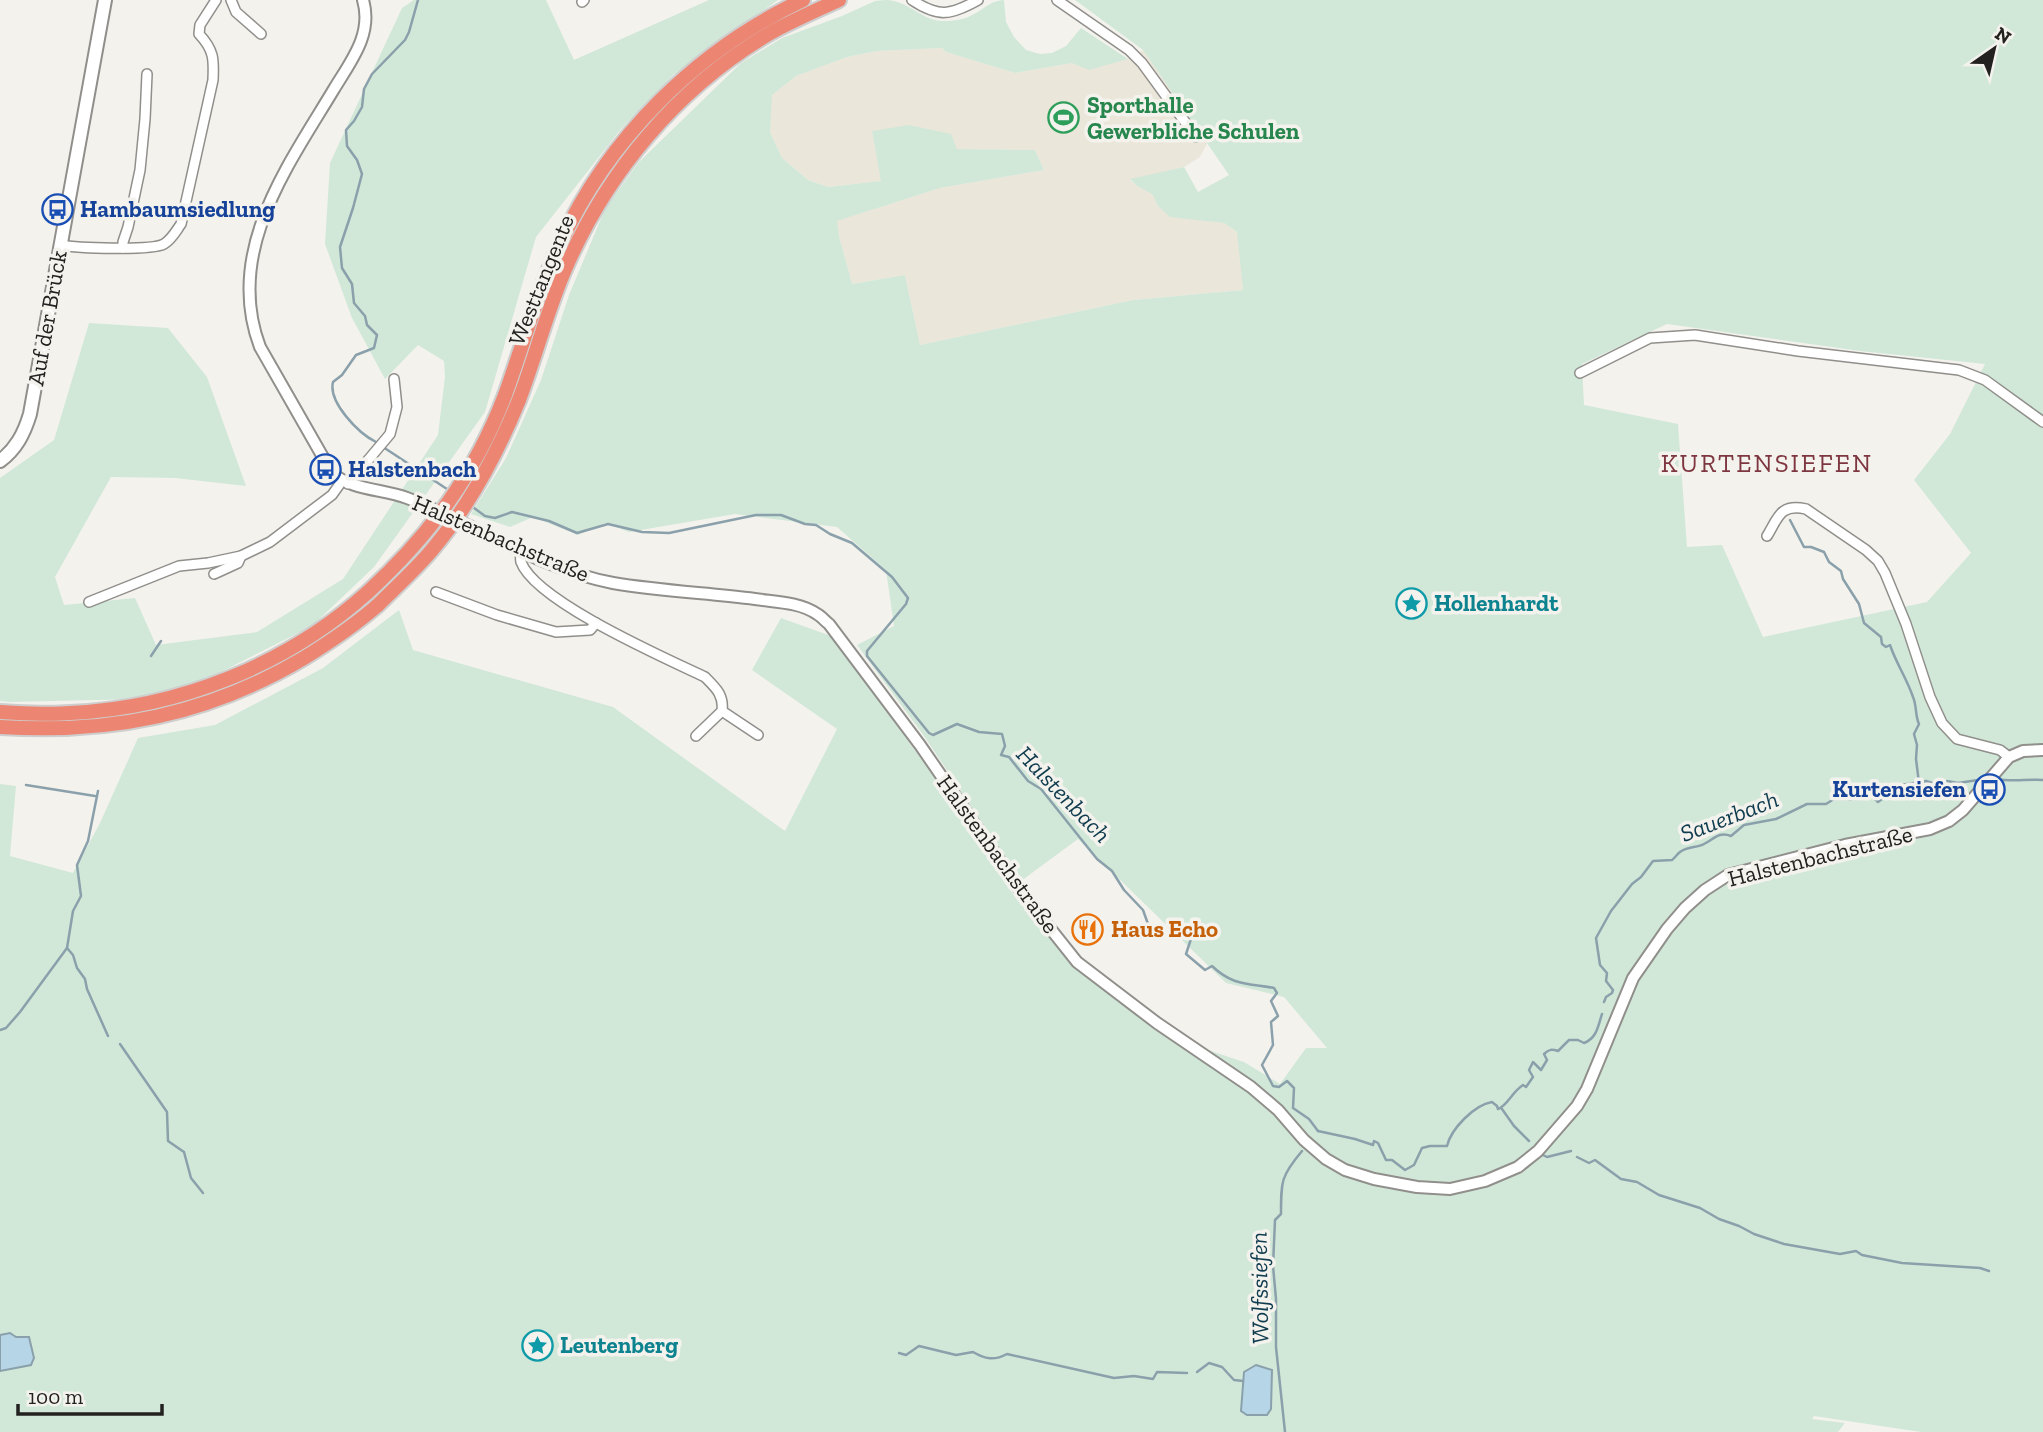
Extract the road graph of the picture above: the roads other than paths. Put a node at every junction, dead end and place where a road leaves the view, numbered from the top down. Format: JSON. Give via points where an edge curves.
{"nodes":[{"id":1,"x":105,"y":0,"type":"edge"},
{"id":2,"x":216,"y":0,"type":"edge"},
{"id":3,"x":231,"y":0,"type":"edge"},
{"id":4,"x":363,"y":0,"type":"edge"},
{"id":5,"x":803,"y":0,"type":"edge"},
{"id":6,"x":839,"y":0,"type":"edge"},
{"id":7,"x":912,"y":0,"type":"edge"},
{"id":8,"x":978,"y":0,"type":"edge"},
{"id":9,"x":1057,"y":0,"type":"edge"},
{"id":10,"x":261,"y":34,"type":"dead end"},
{"id":11,"x":147,"y":74,"type":"dead end"},
{"id":12,"x":1196,"y":137,"type":"dead end"},
{"id":13,"x":61,"y":245,"type":"junction"},
{"id":14,"x":123,"y":248,"type":"junction"},
{"id":15,"x":1580,"y":373,"type":"dead end"},
{"id":16,"x":394,"y":380,"type":"dead end"},
{"id":17,"x":512,"y":397,"type":"junction"},
{"id":18,"x":2043,"y":422,"type":"edge"},
{"id":19,"x":0,"y":461,"type":"edge"},
{"id":20,"x":345,"y":482,"type":"junction"},
{"id":21,"x":1768,"y":536,"type":"dead end"},
{"id":22,"x":522,"y":551,"type":"junction"},
{"id":23,"x":241,"y":556,"type":"junction"},
{"id":24,"x":214,"y":574,"type":"dead end"},
{"id":25,"x":436,"y":592,"type":"dead end"},
{"id":26,"x":373,"y":598,"type":"junction"},
{"id":27,"x":89,"y":602,"type":"dead end"},
{"id":28,"x":596,"y":623,"type":"junction"},
{"id":29,"x":722,"y":711,"type":"junction"},
{"id":30,"x":0,"y":712,"type":"edge"},
{"id":31,"x":0,"y":727,"type":"edge"},
{"id":32,"x":758,"y":735,"type":"dead end"},
{"id":33,"x":696,"y":736,"type":"dead end"},
{"id":34,"x":2043,"y":750,"type":"edge"},
{"id":35,"x":2009,"y":757,"type":"junction"}],
"edges":[{"from":1,"to":13,"type":"main road","name":"Auf der Brück"},
{"from":2,"to":14,"type":"street","via":[[200,25],[199,34],[210,45],[213,80],[181,224],[162,245]]},
{"from":3,"to":10,"type":"street","via":[[236,12]]},
{"from":4,"to":20,"type":"street","via":[[367,13],[361,45],[278,182],[260,225],[248,287],[260,347],[332,473]]},
{"from":5,"to":17,"type":"highway","name":"Westtangente","via":[[755,25],[698,66],[625,140],[597,177],[542,287]]},
{"from":6,"to":17,"type":"highway","name":"Westtangente","via":[[772,32],[715,71],[632,154],[575,247]]},
{"from":7,"to":8,"type":"street","via":[[943,13]]},
{"from":9,"to":12,"type":"street","via":[[1129,50]]},
{"from":11,"to":14,"type":"street","via":[[140,170]]},
{"from":13,"to":14,"type":"street"},
{"from":13,"to":19,"type":"main road","name":"Auf der Brück","via":[[26,429]]},
{"from":15,"to":18,"type":"street","via":[[1650,338],[1695,335],[1959,370],[1985,380]]},
{"from":16,"to":20,"type":"street","via":[[397,407],[390,434]]},
{"from":17,"to":26,"type":"highway","bridge":true,"via":[[494,457],[454,522],[432,551]]},
{"from":20,"to":22,"type":"street","name":"Halstenbachstraße","via":[[407,498]]},
{"from":20,"to":23,"type":"street","via":[[270,542]]},
{"from":21,"to":35,"type":"street","via":[[1783,512],[1806,509],[1878,561],[1942,723],[1957,739],[2000,750]]},
{"from":22,"to":28,"type":"street","via":[[520,560],[531,577],[553,597]]},
{"from":22,"to":35,"type":"street","name":"Halstenbachstraße","via":[[609,582],[784,603],[817,613],[920,745],[1077,962],[1251,1087],[1326,1159],[1374,1179],[1417,1187],[1450,1189],[1485,1181],[1518,1167],[1538,1150],[1587,1089],[1645,959],[1705,890],[1728,875],[1949,821]]},
{"from":23,"to":24,"type":"street","via":[[238,563]]},
{"from":23,"to":27,"type":"street","via":[[179,566]]},
{"from":25,"to":28,"type":"street","via":[[556,632],[590,631]]},
{"from":26,"to":30,"type":"highway","via":[[265,663],[208,686],[102,711]]},
{"from":26,"to":31,"type":"highway","via":[[348,629],[286,668],[208,703],[94,727]]},
{"from":28,"to":29,"type":"street","via":[[705,677],[718,688]]},
{"from":29,"to":32,"type":"street"},
{"from":29,"to":33,"type":"street"},
{"from":34,"to":35,"type":"street"}]}
